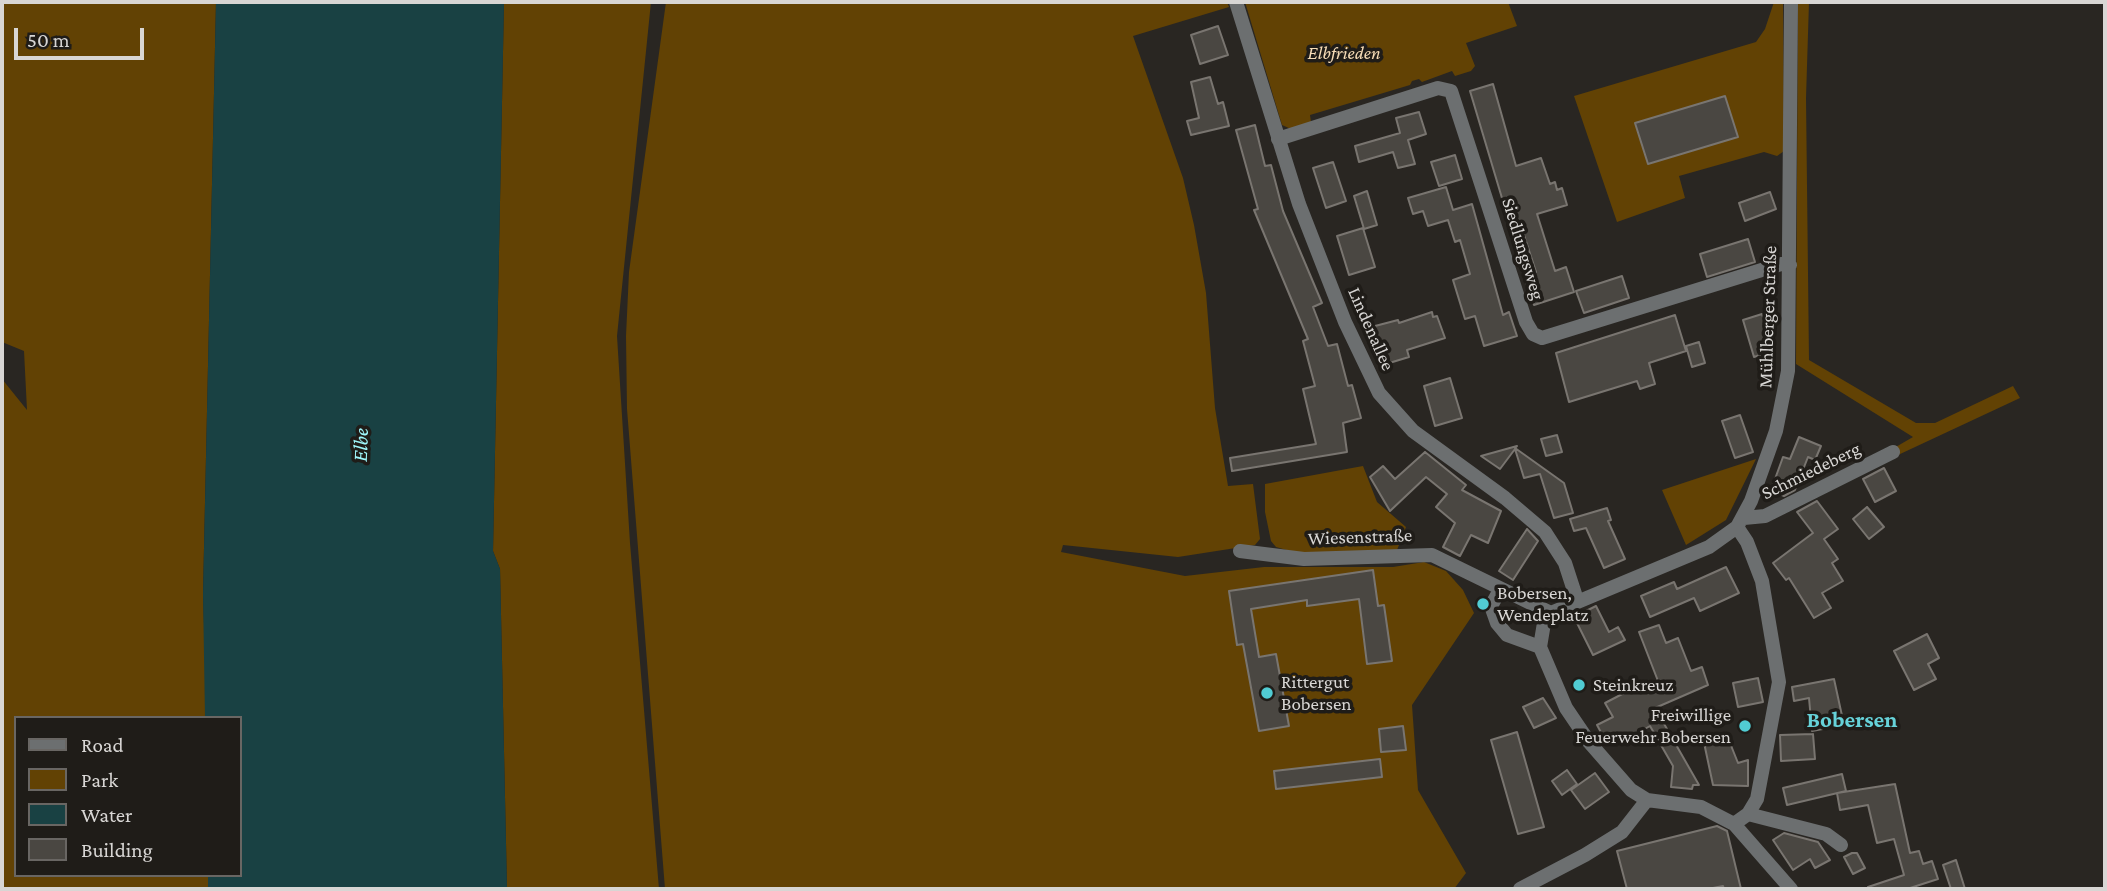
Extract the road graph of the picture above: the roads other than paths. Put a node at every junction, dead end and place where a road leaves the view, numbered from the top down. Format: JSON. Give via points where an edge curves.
{"nodes":[{"id":1,"x":1236,"y":2,"type":"edge"},
{"id":2,"x":1791,"y":2,"type":"edge"},
{"id":3,"x":1278,"y":139,"type":"junction"},
{"id":4,"x":1790,"y":265,"type":"junction"},
{"id":5,"x":1893,"y":452,"type":"dead end"},
{"id":6,"x":1741,"y":523,"type":"junction"},
{"id":7,"x":1240,"y":551,"type":"dead end"},
{"id":8,"x":1500,"y":590,"type":"junction"},
{"id":9,"x":1577,"y":600,"type":"junction"},
{"id":10,"x":1547,"y":618,"type":"junction"},
{"id":11,"x":1540,"y":647,"type":"junction"},
{"id":12,"x":1647,"y":800,"type":"junction"},
{"id":13,"x":1748,"y":814,"type":"junction"},
{"id":14,"x":1734,"y":824,"type":"junction"},
{"id":15,"x":1841,"y":845,"type":"dead end"},
{"id":16,"x":1520,"y":889,"type":"edge"},
{"id":17,"x":1791,"y":889,"type":"edge"}],
"edges":[{"from":1,"to":3,"type":"street","name":"Lindenallee"},
{"from":2,"to":4,"type":"street","name":"Mühlberger Straße"},
{"from":3,"to":4,"type":"street","name":"Siedlungsweg","via":[[1437,88],[1451,92],[1525,322],[1542,338],[1781,264]]},
{"from":3,"to":9,"type":"street","name":"Lindenallee","via":[[1323,269],[1379,393],[1413,431],[1545,532],[1565,563]]},
{"from":4,"to":6,"type":"street","name":"Mühlberger Straße","via":[[1791,337],[1784,403]]},
{"from":5,"to":6,"type":"street","name":"Schmiedeberg","via":[[1765,516]]},
{"from":6,"to":9,"type":"street","via":[[1709,547]]},
{"from":6,"to":13,"type":"street","via":[[1762,581],[1779,682],[1758,799]]},
{"from":7,"to":8,"type":"street","name":"Wiesenstraße","via":[[1304,559],[1432,555]]},
{"from":8,"to":10,"type":"street","name":"Wiesenstraße"},
{"from":8,"to":11,"type":"street","via":[[1491,606],[1497,623],[1507,635]]},
{"from":9,"to":10,"type":"street"},
{"from":10,"to":11,"type":"street"},
{"from":11,"to":12,"type":"street","via":[[1566,708],[1631,790]]},
{"from":12,"to":14,"type":"street","via":[[1701,807]]},
{"from":12,"to":16,"type":"street","via":[[1622,832]]},
{"from":13,"to":14,"type":"street"},
{"from":13,"to":15,"type":"street","via":[[1826,834]]},
{"from":14,"to":17,"type":"street"}]}
